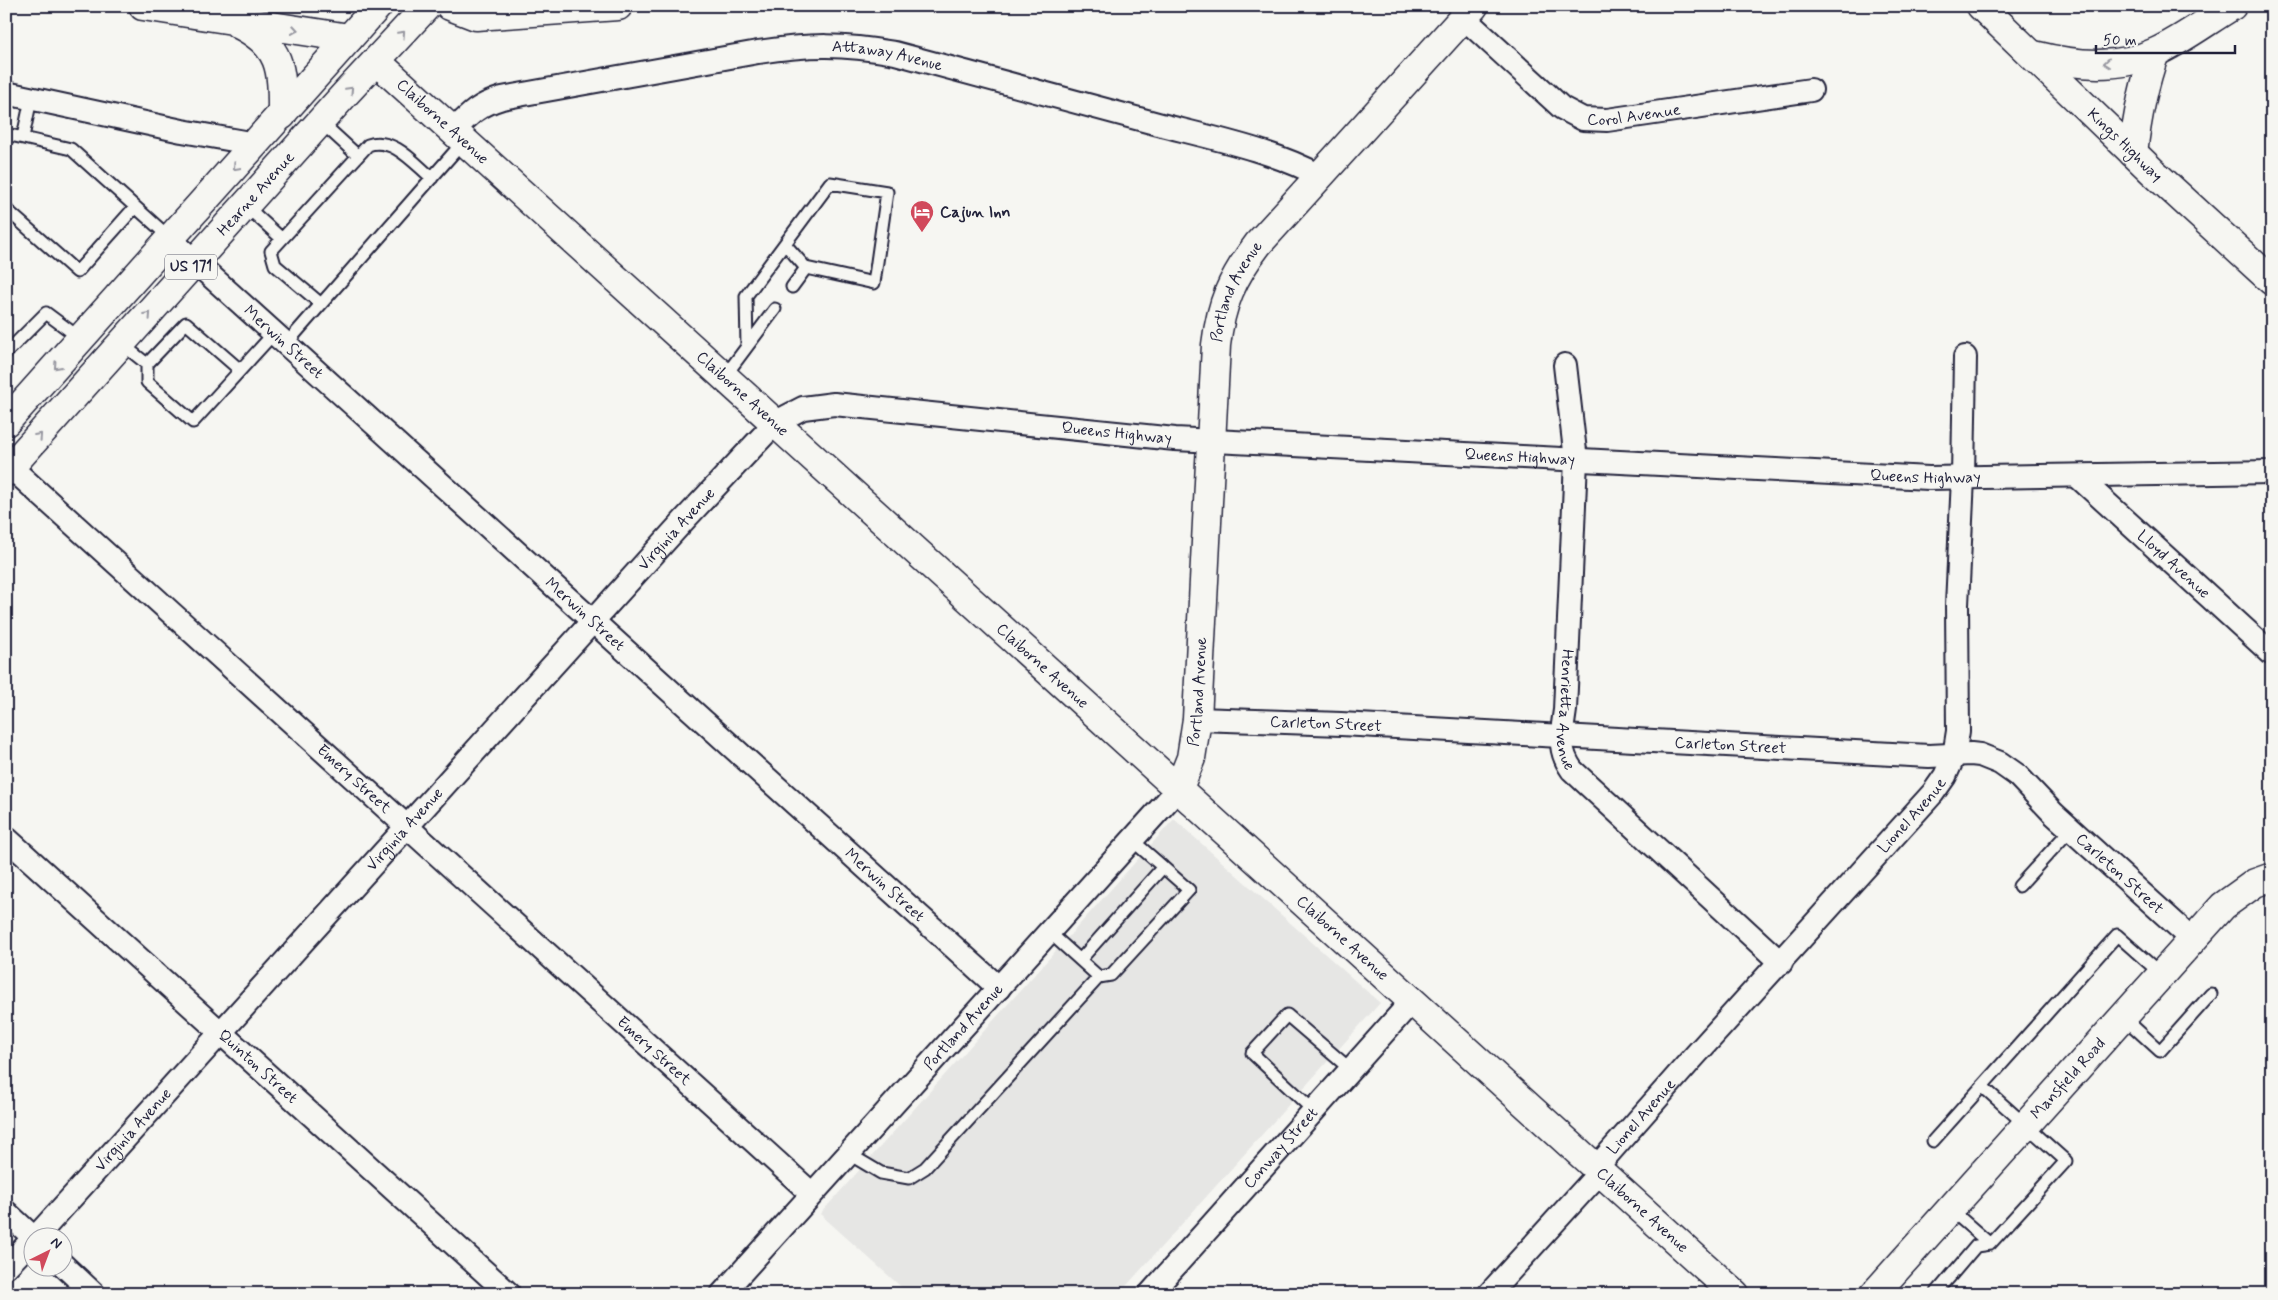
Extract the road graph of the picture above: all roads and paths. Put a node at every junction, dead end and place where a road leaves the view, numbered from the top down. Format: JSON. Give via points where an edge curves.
{"nodes":[{"id":1,"x":143,"y":6,"type":"edge"},
{"id":2,"x":378,"y":6,"type":"edge"},
{"id":3,"x":428,"y":6,"type":"edge"},
{"id":4,"x":450,"y":6,"type":"edge"},
{"id":5,"x":618,"y":6,"type":"edge"},
{"id":6,"x":1981,"y":6,"type":"edge"},
{"id":7,"x":2232,"y":6,"type":"edge"},
{"id":8,"x":1469,"y":12,"type":"edge"},
{"id":9,"x":228,"y":19,"type":"junction"},
{"id":10,"x":349,"y":38,"type":"junction"},
{"id":11,"x":2155,"y":52,"type":"junction"},
{"id":12,"x":2034,"y":55,"type":"junction"},
{"id":13,"x":376,"y":61,"type":"junction"},
{"id":14,"x":1811,"y":90,"type":"dead end"},
{"id":15,"x":6,"y":93,"type":"edge"},
{"id":16,"x":32,"y":98,"type":"junction"},
{"id":17,"x":282,"y":115,"type":"junction"},
{"id":18,"x":321,"y":122,"type":"junction"},
{"id":19,"x":6,"y":134,"type":"edge"},
{"id":20,"x":459,"y":135,"type":"junction"},
{"id":21,"x":23,"y":137,"type":"junction"},
{"id":22,"x":256,"y":144,"type":"junction"},
{"id":23,"x":2133,"y":153,"type":"junction"},
{"id":24,"x":358,"y":156,"type":"junction"},
{"id":25,"x":1320,"y":176,"type":"junction"},
{"id":26,"x":432,"y":178,"type":"junction"},
{"id":27,"x":246,"y":206,"type":"junction"},
{"id":28,"x":135,"y":207,"type":"junction"},
{"id":29,"x":6,"y":209,"type":"edge"},
{"id":30,"x":282,"y":239,"type":"junction"},
{"id":31,"x":171,"y":240,"type":"junction"},
{"id":32,"x":785,"y":244,"type":"junction"},
{"id":33,"x":196,"y":262,"type":"junction"},
{"id":34,"x":806,"y":268,"type":"junction"},
{"id":35,"x":2272,"y":281,"type":"edge"},
{"id":36,"x":792,"y":286,"type":"dead end"},
{"id":37,"x":321,"y":304,"type":"junction"},
{"id":38,"x":775,"y":309,"type":"dead end"},
{"id":39,"x":281,"y":338,"type":"junction"},
{"id":40,"x":81,"y":339,"type":"junction"},
{"id":41,"x":122,"y":344,"type":"junction"},
{"id":42,"x":747,"y":346,"type":"junction"},
{"id":43,"x":6,"y":354,"type":"edge"},
{"id":44,"x":1966,"y":356,"type":"dead end"},
{"id":45,"x":147,"y":364,"type":"junction"},
{"id":46,"x":1565,"y":365,"type":"dead end"},
{"id":47,"x":240,"y":370,"type":"junction"},
{"id":48,"x":725,"y":376,"type":"junction"},
{"id":49,"x":6,"y":422,"type":"edge"},
{"id":50,"x":776,"y":422,"type":"junction"},
{"id":51,"x":1211,"y":440,"type":"junction"},
{"id":52,"x":1576,"y":460,"type":"junction"},
{"id":53,"x":8,"y":467,"type":"edge"},
{"id":54,"x":2272,"y":472,"type":"edge"},
{"id":55,"x":2077,"y":476,"type":"junction"},
{"id":56,"x":1963,"y":478,"type":"junction"},
{"id":57,"x":594,"y":620,"type":"junction"},
{"id":58,"x":2272,"y":654,"type":"edge"},
{"id":59,"x":1197,"y":719,"type":"junction"},
{"id":60,"x":1562,"y":736,"type":"junction"},
{"id":61,"x":1954,"y":756,"type":"junction"},
{"id":62,"x":1178,"y":788,"type":"junction"},
{"id":63,"x":407,"y":827,"type":"junction"},
{"id":64,"x":2071,"y":828,"type":"junction"},
{"id":65,"x":6,"y":838,"type":"edge"},
{"id":66,"x":1132,"y":840,"type":"junction"},
{"id":67,"x":1163,"y":867,"type":"junction"},
{"id":68,"x":2272,"y":877,"type":"edge"},
{"id":69,"x":2019,"y":886,"type":"dead end"},
{"id":70,"x":1048,"y":932,"type":"junction"},
{"id":71,"x":2192,"y":939,"type":"junction"},
{"id":72,"x":1080,"y":960,"type":"junction"},
{"id":73,"x":1781,"y":963,"type":"junction"},
{"id":74,"x":2161,"y":974,"type":"junction"},
{"id":75,"x":1099,"y":977,"type":"junction"},
{"id":76,"x":998,"y":988,"type":"junction"},
{"id":77,"x":2211,"y":994,"type":"dead end"},
{"id":78,"x":1412,"y":1001,"type":"junction"},
{"id":79,"x":2123,"y":1017,"type":"junction"},
{"id":80,"x":221,"y":1033,"type":"junction"},
{"id":81,"x":1350,"y":1069,"type":"junction"},
{"id":82,"x":1982,"y":1086,"type":"junction"},
{"id":83,"x":1314,"y":1111,"type":"junction"},
{"id":84,"x":2027,"y":1125,"type":"junction"},
{"id":85,"x":1933,"y":1141,"type":"dead end"},
{"id":86,"x":849,"y":1154,"type":"junction"},
{"id":87,"x":1598,"y":1170,"type":"junction"},
{"id":88,"x":812,"y":1194,"type":"junction"},
{"id":89,"x":1951,"y":1210,"type":"junction"},
{"id":90,"x":6,"y":1212,"type":"edge"},
{"id":91,"x":23,"y":1228,"type":"edge"},
{"id":92,"x":43,"y":1228,"type":"edge"},
{"id":93,"x":1990,"y":1244,"type":"junction"},
{"id":94,"x":22,"y":1250,"type":"edge"},
{"id":95,"x":6,"y":1267,"type":"edge"},
{"id":96,"x":72,"y":1273,"type":"edge"},
{"id":97,"x":1936,"y":1292,"type":"dead end"},
{"id":98,"x":94,"y":1294,"type":"edge"},
{"id":99,"x":509,"y":1294,"type":"edge"},
{"id":100,"x":722,"y":1294,"type":"edge"},
{"id":101,"x":1150,"y":1294,"type":"edge"},
{"id":102,"x":1490,"y":1294,"type":"edge"},
{"id":103,"x":1735,"y":1294,"type":"edge"},
{"id":104,"x":1874,"y":1294,"type":"edge"}],
"edges":[{"from":1,"to":9,"type":"main road"},
{"from":2,"to":10,"type":"main road","name":"Hearne Avenue","number":"US 171"},
{"from":13,"to":3,"type":"main road","name":"Hearne Avenue","number":"US 171","one_way":true},
{"from":4,"to":5,"type":"main road","via":[[476,16]]},
{"from":6,"to":12,"type":"main road","name":"Kings Highway"},
{"from":7,"to":11,"type":"main road"},
{"from":8,"to":14,"type":"street","name":"Corol Avenue","via":[[1562,108],[1583,119],[1607,120]]},
{"from":8,"to":25,"type":"main road","name":"Portland Avenue"},
{"from":9,"to":10,"type":"main road","one_way":true},
{"from":9,"to":17,"type":"main road","via":[[253,31],[266,42],[277,60],[282,84]]},
{"from":10,"to":13,"type":"main road","name":"Claiborne Avenue"},
{"from":10,"to":17,"type":"main road","name":"Hearne Avenue","number":"US 171"},
{"from":11,"to":12,"type":"main road","one_way":true,"via":[[2116,62],[2088,64]]},
{"from":11,"to":23,"type":"main road","via":[[2138,112]]},
{"from":12,"to":23,"type":"main road","name":"Kings Highway"},
{"from":18,"to":13,"type":"main road","name":"Hearne Avenue","number":"US 171","one_way":true},
{"from":13,"to":20,"type":"main road","name":"Claiborne Avenue"},
{"from":15,"to":16,"type":"street"},
{"from":16,"to":21,"type":"lane"},
{"from":16,"to":22,"type":"street"},
{"from":17,"to":22,"type":"main road","name":"Hearne Avenue","number":"US 171"},
{"from":18,"to":24,"type":"lane"},
{"from":18,"to":27,"type":"main road","name":"Hearne Avenue","number":"US 171"},
{"from":19,"to":21,"type":"lane"},
{"from":20,"to":25,"type":"street","name":"Attaway Avenue","via":[[474,110],[502,98],[799,45],[826,44],[905,56],[1194,133],[1276,158]]},
{"from":20,"to":26,"type":"lane"},
{"from":20,"to":48,"type":"main road","name":"Claiborne Avenue"},
{"from":21,"to":28,"type":"lane","via":[[71,149]]},
{"from":22,"to":31,"type":"main road","name":"Hearne Avenue","number":"US 171","one_way":true},
{"from":23,"to":35,"type":"main road","name":"Kings Highway"},
{"from":24,"to":26,"type":"lane","via":[[368,145],[383,143],[399,150]]},
{"from":24,"to":30,"type":"lane"},
{"from":25,"to":51,"type":"main road","name":"Portland Avenue","via":[[1258,244],[1228,291],[1216,345]]},
{"from":26,"to":37,"type":"lane"},
{"from":27,"to":30,"type":"lane"},
{"from":27,"to":33,"type":"main road","name":"Hearne Avenue","number":"US 171"},
{"from":28,"to":29,"type":"lane","via":[[77,272]]},
{"from":28,"to":31,"type":"lane"},
{"from":30,"to":37,"type":"lane","via":[[271,251],[276,265]]},
{"from":31,"to":33,"type":"street","name":"Merwin Street"},
{"from":31,"to":40,"type":"main road","name":"Hearne Avenue","number":"US 171"},
{"from":32,"to":34,"type":"lane"},
{"from":32,"to":34,"type":"lane","via":[[830,183],[887,192],[874,283]]},
{"from":32,"to":42,"type":"lane","via":[[746,296]]},
{"from":33,"to":39,"type":"street","name":"Merwin Street"},
{"from":41,"to":33,"type":"main road","name":"Hearne Avenue","number":"US 171","one_way":true},
{"from":34,"to":36,"type":"lane"},
{"from":37,"to":39,"type":"lane"},
{"from":38,"to":42,"type":"lane"},
{"from":39,"to":47,"type":"lane"},
{"from":39,"to":57,"type":"street","name":"Merwin Street"},
{"from":40,"to":43,"type":"lane","via":[[46,313]]},
{"from":40,"to":49,"type":"main road","name":"Hearne Avenue","number":"US 171","one_way":true},
{"from":41,"to":45,"type":"lane"},
{"from":53,"to":41,"type":"main road","name":"Hearne Avenue","number":"US 171","one_way":true},
{"from":42,"to":48,"type":"lane"},
{"from":44,"to":56,"type":"street","name":"Lionel Avenue"},
{"from":45,"to":47,"type":"lane","via":[[186,323]]},
{"from":45,"to":47,"type":"lane","via":[[147,382],[194,422]]},
{"from":46,"to":52,"type":"street","name":"Henrietta Avenue"},
{"from":48,"to":50,"type":"main road","name":"Claiborne Avenue"},
{"from":50,"to":51,"type":"street","name":"Queens Highway","via":[[803,408],[834,404],[1174,439]]},
{"from":50,"to":57,"type":"street","name":"Virginia Avenue"},
{"from":50,"to":62,"type":"main road","name":"Claiborne Avenue"},
{"from":51,"to":52,"type":"street","name":"Queens Highway"},
{"from":51,"to":59,"type":"main road","name":"Portland Avenue"},
{"from":52,"to":56,"type":"street","name":"Queens Highway"},
{"from":52,"to":60,"type":"street","name":"Henrietta Avenue"},
{"from":53,"to":63,"type":"street","name":"Emery Street"},
{"from":54,"to":55,"type":"street","name":"Queens Highway"},
{"from":55,"to":56,"type":"street","name":"Queens Highway"},
{"from":55,"to":58,"type":"street","name":"Lloyd Avenue"},
{"from":56,"to":61,"type":"street","name":"Lionel Avenue","via":[[1957,606],[1958,731]]},
{"from":57,"to":63,"type":"street","name":"Virginia Avenue"},
{"from":57,"to":76,"type":"street","name":"Merwin Street"},
{"from":59,"to":60,"type":"street","name":"Carleton Street"},
{"from":59,"to":62,"type":"main road","name":"Portland Avenue","via":[[1191,758]]},
{"from":60,"to":61,"type":"street","name":"Carleton Street"},
{"from":60,"to":73,"type":"street","name":"Henrietta Avenue","via":[[1564,758],[1572,770]]},
{"from":61,"to":64,"type":"street","name":"Carleton Street","via":[[1980,755],[2000,763],[2017,775]]},
{"from":61,"to":73,"type":"street","name":"Lionel Avenue","via":[[1933,793]]},
{"from":62,"to":66,"type":"street","name":"Portland Avenue"},
{"from":62,"to":78,"type":"main road","name":"Claiborne Avenue"},
{"from":63,"to":80,"type":"street","name":"Virginia Avenue"},
{"from":63,"to":88,"type":"street","name":"Emery Street"},
{"from":64,"to":69,"type":"lane"},
{"from":64,"to":71,"type":"street","name":"Carleton Street"},
{"from":65,"to":80,"type":"street","name":"Quinton Street"},
{"from":66,"to":67,"type":"lane"},
{"from":66,"to":70,"type":"street","name":"Portland Avenue"},
{"from":67,"to":72,"type":"lane"},
{"from":67,"to":75,"type":"lane","via":[[1189,890],[1111,976]]},
{"from":68,"to":71,"type":"main road","name":"Mansfield Road","via":[[2239,893]]},
{"from":70,"to":72,"type":"lane"},
{"from":70,"to":76,"type":"street","name":"Portland Avenue"},
{"from":71,"to":74,"type":"main road","name":"Mansfield Road"},
{"from":72,"to":75,"type":"lane"},
{"from":73,"to":87,"type":"street","name":"Lionel Avenue","via":[[1691,1060]]},
{"from":74,"to":79,"type":"main road","name":"Mansfield Road"},
{"from":74,"to":82,"type":"lane","via":[[2117,935]]},
{"from":75,"to":86,"type":"lane","via":[[924,1168],[909,1178],[881,1173]]},
{"from":76,"to":86,"type":"street","name":"Portland Avenue"},
{"from":77,"to":79,"type":"lane","via":[[2160,1051]]},
{"from":78,"to":81,"type":"street","name":"Conway Street"},
{"from":78,"to":87,"type":"main road","name":"Claiborne Avenue"},
{"from":79,"to":84,"type":"main road","name":"Mansfield Road"},
{"from":80,"to":92,"type":"street","name":"Virginia Avenue"},
{"from":80,"to":99,"type":"street","name":"Quinton Street"},
{"from":81,"to":83,"type":"street","name":"Conway Street"},
{"from":81,"to":83,"type":"lane","via":[[1287,1015],[1252,1053]]},
{"from":82,"to":84,"type":"lane"},
{"from":82,"to":85,"type":"lane"},
{"from":83,"to":101,"type":"street","name":"Conway Street"},
{"from":84,"to":89,"type":"main road","name":"Mansfield Road"},
{"from":84,"to":93,"type":"lane","via":[[2066,1161]]},
{"from":86,"to":88,"type":"street","name":"Portland Avenue"},
{"from":87,"to":102,"type":"street","name":"Lionel Avenue"},
{"from":87,"to":103,"type":"main road","name":"Claiborne Avenue"},
{"from":88,"to":100,"type":"street","name":"Portland Avenue"},
{"from":89,"to":93,"type":"lane"},
{"from":89,"to":104,"type":"main road","name":"Mansfield Road"},
{"from":90,"to":91,"type":"street"},
{"from":93,"to":97,"type":"lane","via":[[1976,1246]]},
{"from":94,"to":95,"type":"street","name":"Virginia Avenue"},
{"from":96,"to":98,"type":"street"}]}
